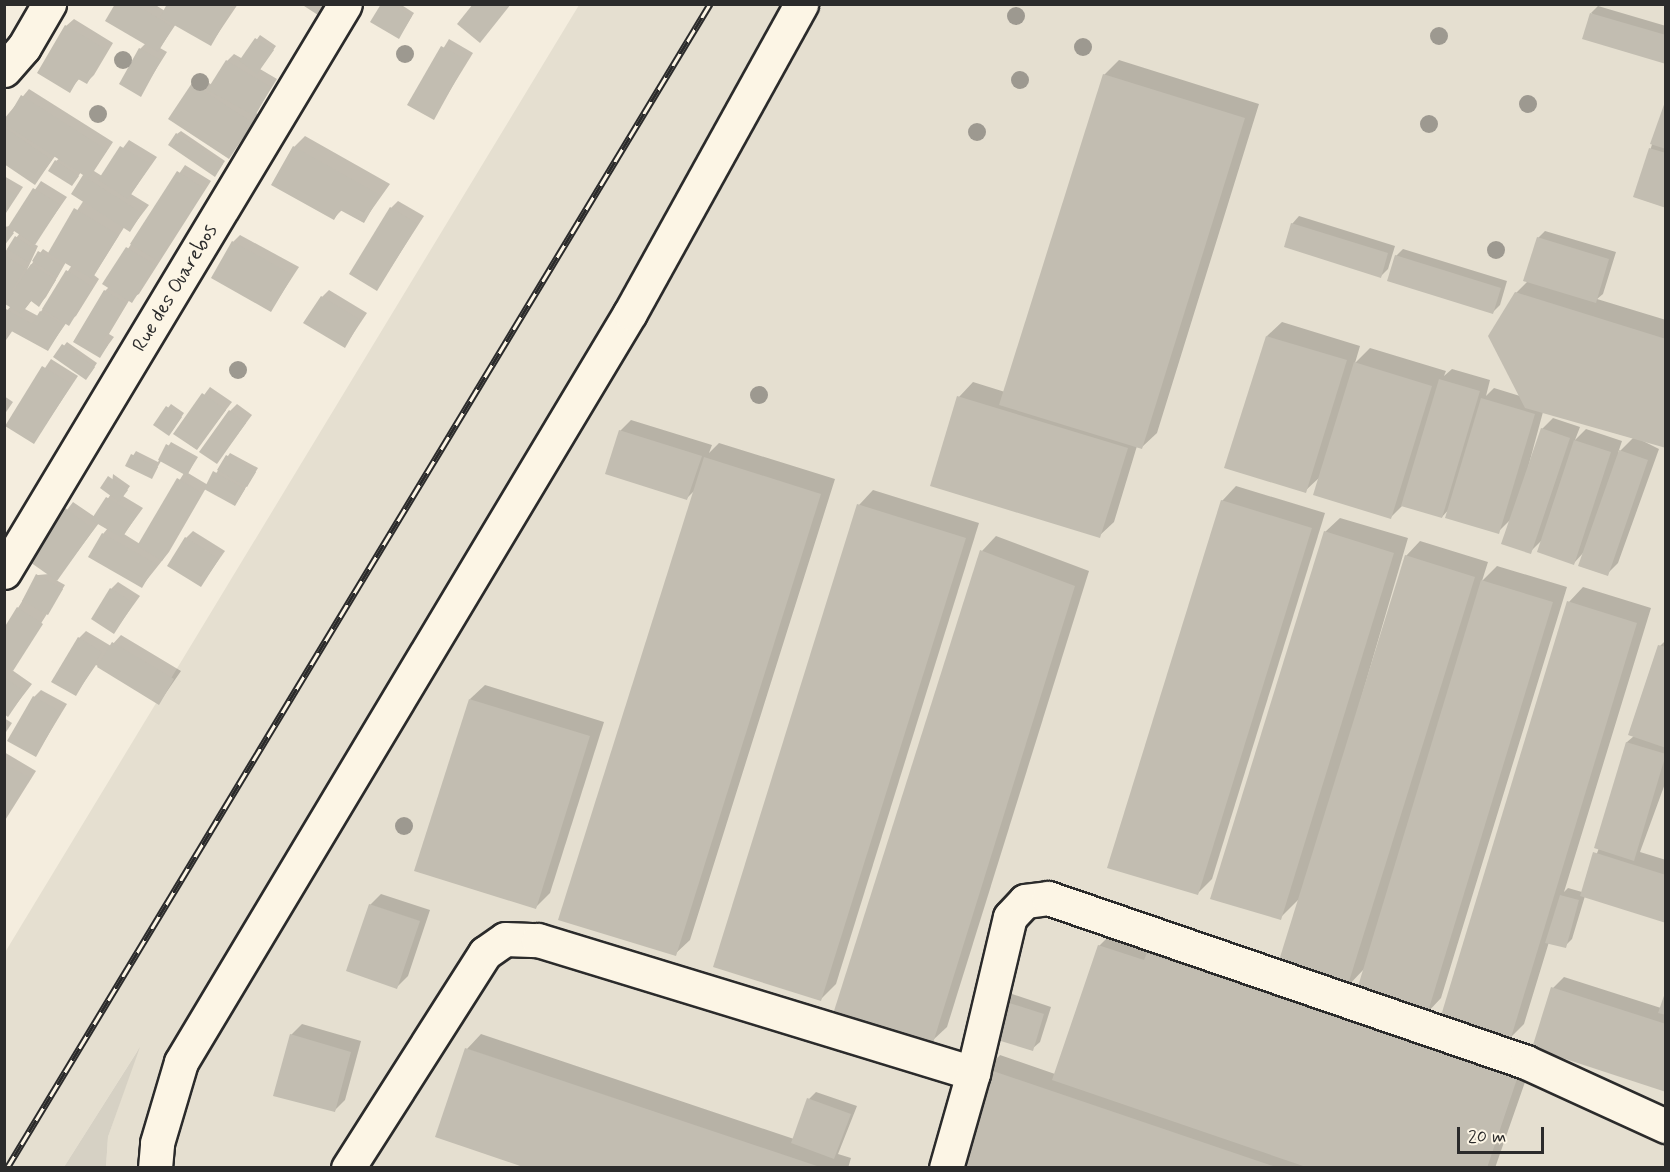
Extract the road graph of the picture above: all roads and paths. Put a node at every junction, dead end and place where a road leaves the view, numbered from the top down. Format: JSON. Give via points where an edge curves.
{"nodes":[{"id":1,"x":49,"y":4,"type":"edge"},
{"id":2,"x":345,"y":4,"type":"edge"},
{"id":3,"x":801,"y":4,"type":"edge"},
{"id":4,"x":4,"y":70,"type":"edge"},
{"id":5,"x":4,"y":572,"type":"edge"},
{"id":6,"x":973,"y":1073,"type":"junction"},
{"id":7,"x":1665,"y":1126,"type":"edge"},
{"id":8,"x":154,"y":1167,"type":"edge"},
{"id":9,"x":348,"y":1167,"type":"edge"},
{"id":10,"x":946,"y":1167,"type":"edge"}],
"edges":[{"from":1,"to":4,"type":"street","via":[[24,47]]},
{"from":2,"to":5,"type":"street","name":"Rue des Ouarebos"},
{"from":3,"to":8,"type":"street","via":[[630,314],[181,1062],[157,1143]]},
{"from":6,"to":7,"type":"street","via":[[1010,917],[1024,901],[1048,897],[1526,1062]]},
{"from":6,"to":9,"type":"street","via":[[538,940],[505,939],[486,953]]},
{"from":6,"to":10,"type":"street"}]}
